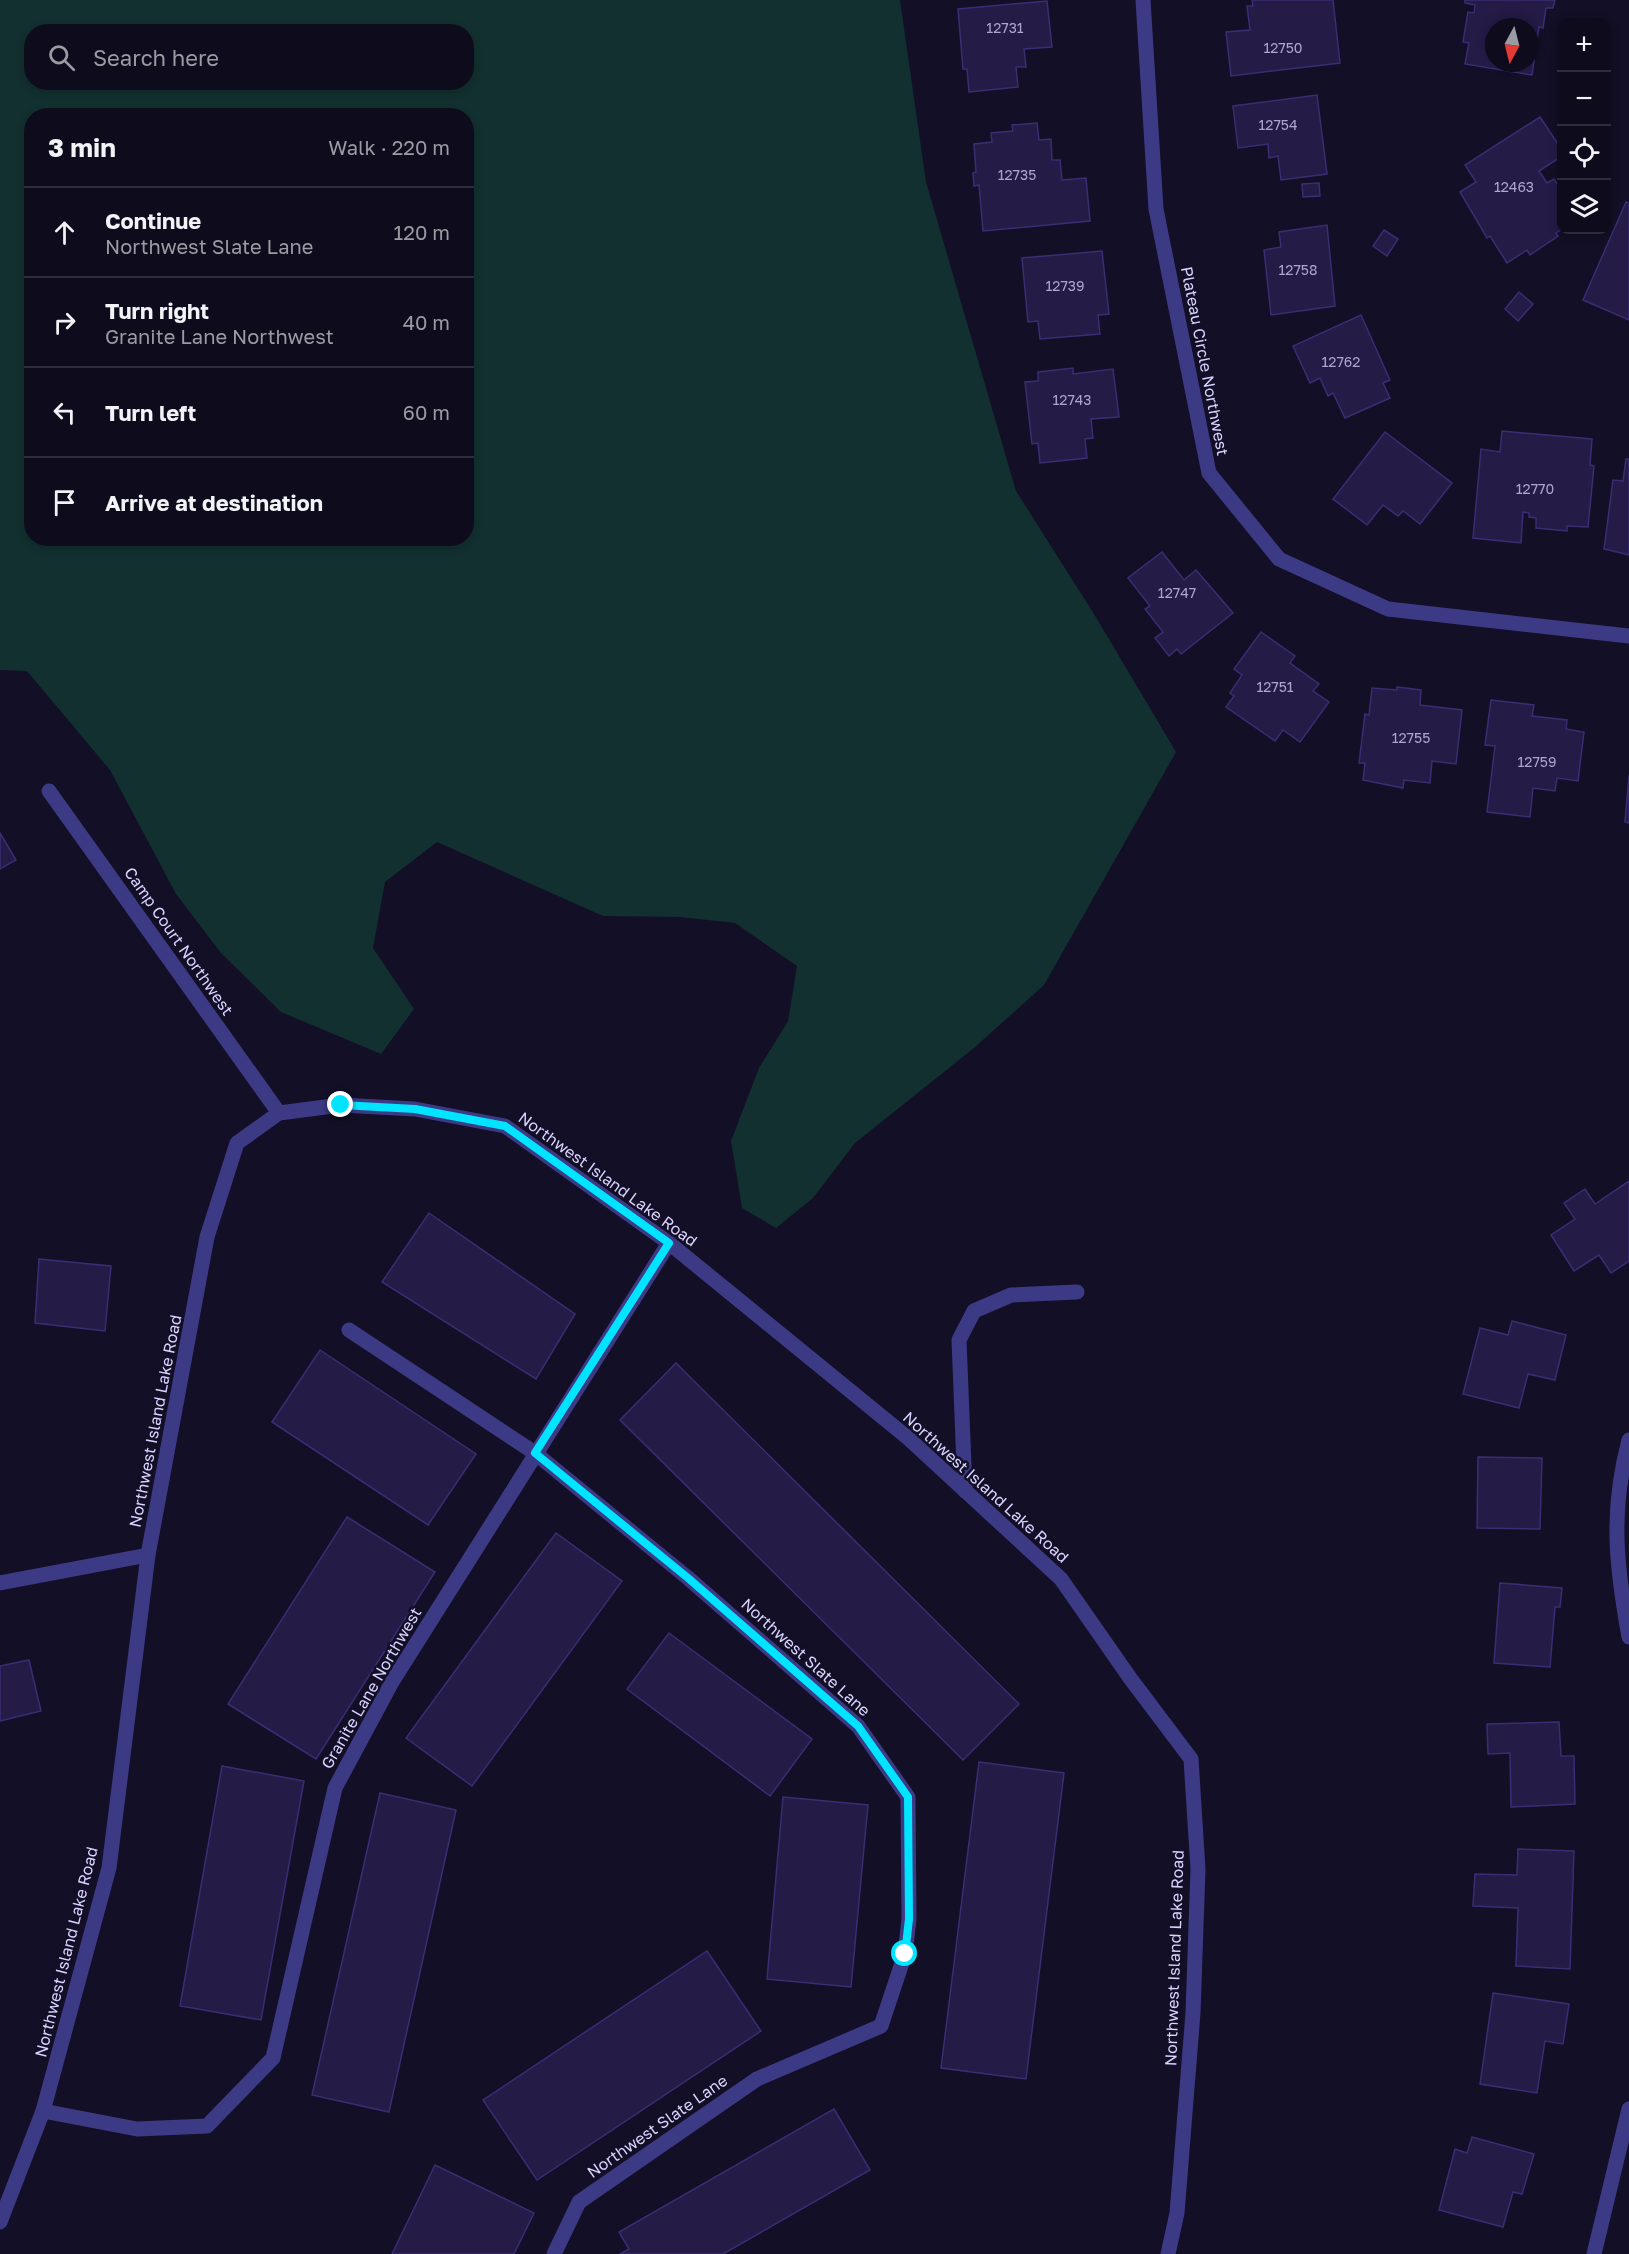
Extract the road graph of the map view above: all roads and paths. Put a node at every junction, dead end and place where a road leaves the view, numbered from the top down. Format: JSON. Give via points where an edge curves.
{"nodes":[{"id":1,"x":1143,"y":0,"type":"edge"},
{"id":2,"x":1629,"y":636,"type":"edge"},
{"id":3,"x":49,"y":791,"type":"dead end"},
{"id":4,"x":279,"y":1113,"type":"junction"},
{"id":5,"x":669,"y":1243,"type":"junction"},
{"id":6,"x":1077,"y":1292,"type":"dead end"},
{"id":7,"x":349,"y":1330,"type":"dead end"},
{"id":8,"x":1629,"y":1440,"type":"edge"},
{"id":9,"x":535,"y":1453,"type":"junction"},
{"id":10,"x":965,"y":1491,"type":"junction"},
{"id":11,"x":148,"y":1555,"type":"junction"},
{"id":12,"x":0,"y":1583,"type":"edge"},
{"id":13,"x":1629,"y":1637,"type":"edge"},
{"id":14,"x":1629,"y":2109,"type":"edge"},
{"id":15,"x":43,"y":2110,"type":"junction"},
{"id":16,"x":0,"y":2222,"type":"edge"},
{"id":17,"x":554,"y":2254,"type":"edge"},
{"id":18,"x":1168,"y":2254,"type":"edge"},
{"id":19,"x":1594,"y":2254,"type":"edge"}],
"edges":[{"from":1,"to":2,"type":"street","name":"Plateau Circle Northwest","via":[[1156,209],[1209,473],[1279,559],[1388,609]]},
{"from":3,"to":4,"type":"street","name":"Camp Court Northwest"},
{"from":4,"to":5,"type":"street","name":"Northwest Island Lake Road","via":[[341,1105],[415,1109],[505,1126]]},
{"from":4,"to":11,"type":"street","name":"Northwest Island Lake Road","via":[[237,1143],[207,1237]]},
{"from":5,"to":9,"type":"street","name":"Granite Lane Northwest"},
{"from":5,"to":10,"type":"street","name":"Northwest Island Lake Road","via":[[908,1437]]},
{"from":6,"to":10,"type":"street","via":[[1011,1295],[974,1311],[959,1340]]},
{"from":7,"to":9,"type":"street","name":"Northwest Slate Lane"},
{"from":8,"to":13,"type":"street","via":[[1619,1478],[1615,1522],[1619,1582]]},
{"from":9,"to":15,"type":"street","name":"Granite Lane Northwest","via":[[392,1682],[335,1788],[273,2058],[207,2126],[137,2129]]},
{"from":9,"to":17,"type":"street","name":"Northwest Slate Lane","via":[[688,1578],[858,1726],[908,1797],[909,1919],[905,1954],[881,2025],[757,2079],[579,2202]]},
{"from":10,"to":18,"type":"street","name":"Northwest Island Lake Road","via":[[1060,1579],[1191,1759],[1198,1869],[1193,2013],[1178,2212]]},
{"from":11,"to":12,"type":"street"},
{"from":11,"to":15,"type":"street","name":"Northwest Island Lake Road","via":[[109,1868]]},
{"from":14,"to":19,"type":"street"},
{"from":15,"to":16,"type":"street","name":"Northwest Island Lake Road"}]}
